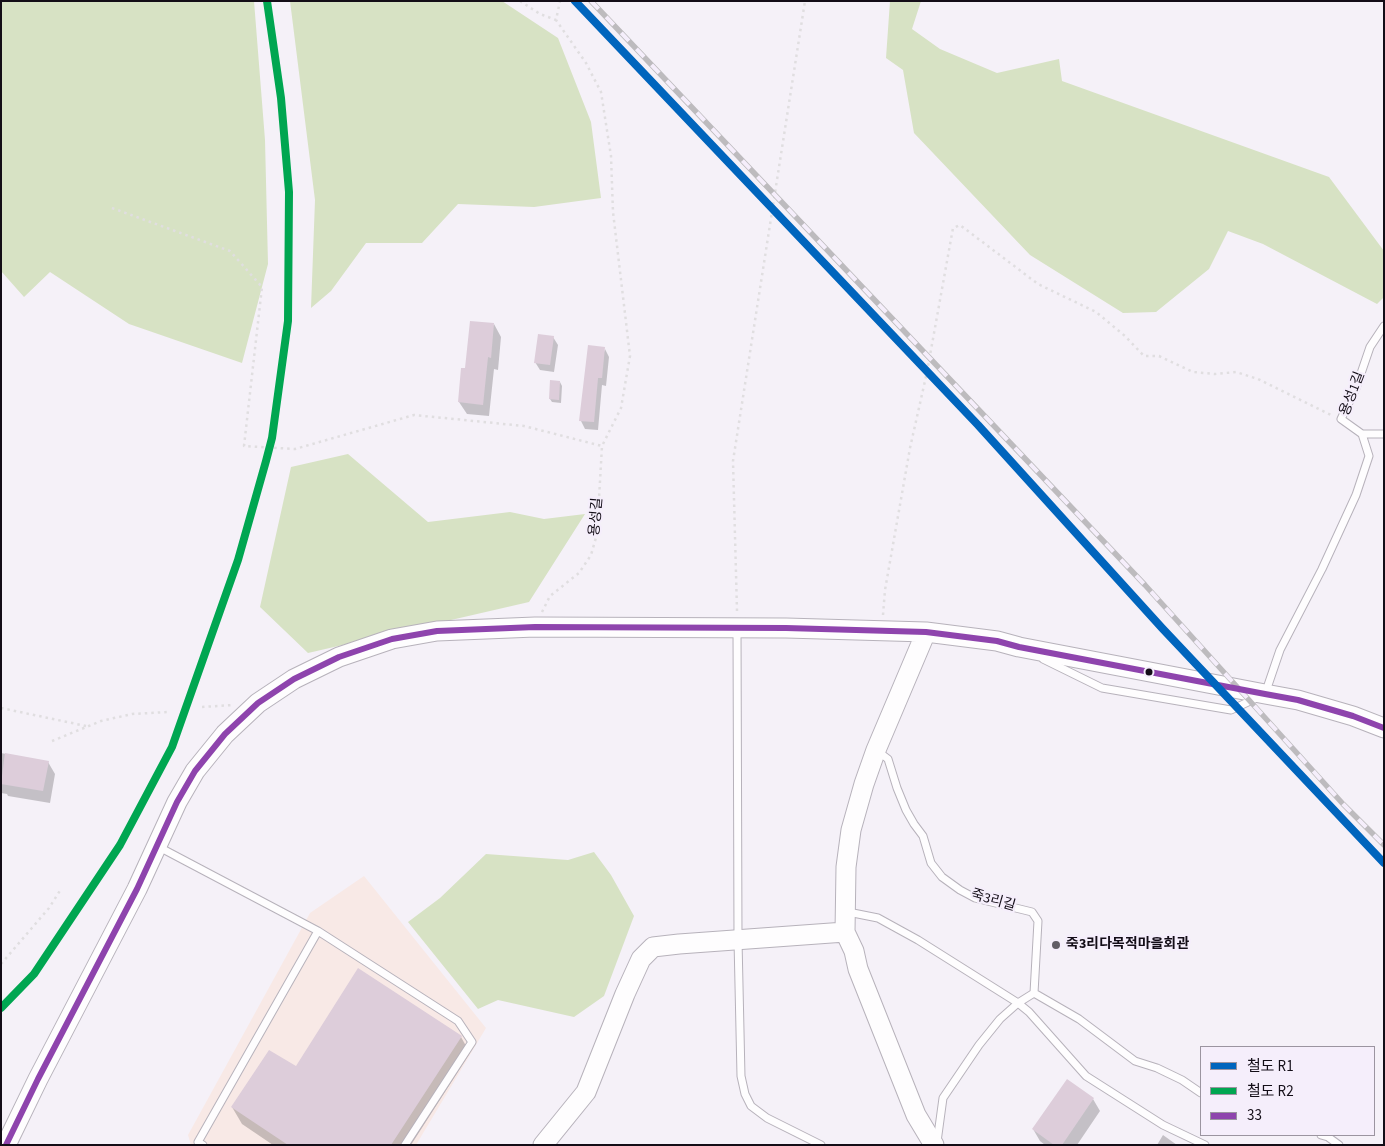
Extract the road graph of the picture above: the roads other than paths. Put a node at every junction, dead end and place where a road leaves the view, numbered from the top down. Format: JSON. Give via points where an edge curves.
{"nodes":[{"id":1,"x":1384,"y":326,"type":"edge"},
{"id":2,"x":1362,"y":434,"type":"junction"},
{"id":3,"x":1384,"y":434,"type":"edge"},
{"id":4,"x":738,"y":628,"type":"junction"},
{"id":5,"x":926,"y":632,"type":"junction"},
{"id":6,"x":1265,"y":694,"type":"junction"},
{"id":7,"x":1384,"y":728,"type":"edge"},
{"id":8,"x":876,"y":750,"type":"junction"},
{"id":9,"x":156,"y":846,"type":"junction"},
{"id":10,"x":845,"y":911,"type":"junction"},
{"id":11,"x":318,"y":931,"type":"junction"},
{"id":12,"x":845,"y":932,"type":"junction"},
{"id":13,"x":738,"y":940,"type":"junction"},
{"id":14,"x":1034,"y":993,"type":"junction"},
{"id":15,"x":1018,"y":1004,"type":"junction"},
{"id":16,"x":1200,"y":1092,"type":"edge"},
{"id":17,"x":1324,"y":1136,"type":"edge"},
{"id":18,"x":6,"y":1145,"type":"edge"},
{"id":19,"x":203,"y":1145,"type":"edge"},
{"id":20,"x":405,"y":1145,"type":"edge"},
{"id":21,"x":543,"y":1145,"type":"edge"},
{"id":22,"x":821,"y":1145,"type":"edge"},
{"id":23,"x":935,"y":1145,"type":"edge"},
{"id":24,"x":1206,"y":1145,"type":"edge"},
{"id":25,"x":1339,"y":1145,"type":"edge"}],
"edges":[{"from":1,"to":2,"type":"lane","name":"용성1길","via":[[1370,347],[1341,420]]},
{"from":2,"to":3,"type":"lane","name":"용성1길"},
{"from":2,"to":6,"type":"lane","via":[[1369,456],[1356,495],[1280,650]]},
{"from":4,"to":5,"type":"street"},
{"from":4,"to":9,"type":"street","via":[[535,626],[437,631],[339,656],[294,679],[258,703],[225,734],[195,772]]},
{"from":4,"to":13,"type":"lane"},
{"from":5,"to":6,"type":"street","via":[[997,640],[1019,647]]},
{"from":5,"to":8,"type":"street"},
{"from":6,"to":7,"type":"street","via":[[1298,700]]},
{"from":8,"to":10,"type":"street","via":[[851,830]]},
{"from":8,"to":14,"type":"lane","name":"죽3리길","via":[[888,759],[906,810],[923,836],[931,863],[942,877],[975,898],[1032,912],[1038,921]]},
{"from":9,"to":11,"type":"lane"},
{"from":9,"to":18,"type":"street"},
{"from":10,"to":12,"type":"street"},
{"from":10,"to":15,"type":"lane","via":[[878,918]]},
{"from":11,"to":19,"type":"lane","via":[[198,1142]]},
{"from":11,"to":20,"type":"lane","via":[[458,1021],[472,1042]]},
{"from":12,"to":13,"type":"street"},
{"from":12,"to":23,"type":"street","via":[[916,1116]]},
{"from":13,"to":21,"type":"street","via":[[653,947],[647,953],[625,994],[586,1092]]},
{"from":13,"to":22,"type":"lane","via":[[741,1076],[745,1094],[751,1106],[767,1118]]},
{"from":14,"to":15,"type":"lane"},
{"from":14,"to":16,"type":"lane","via":[[1079,1020],[1135,1062],[1157,1068]]},
{"from":15,"to":23,"type":"lane","via":[[995,1026],[943,1098]]},
{"from":15,"to":24,"type":"lane","via":[[1029,1012],[1086,1076],[1163,1125]]},
{"from":17,"to":25,"type":"lane"}]}
